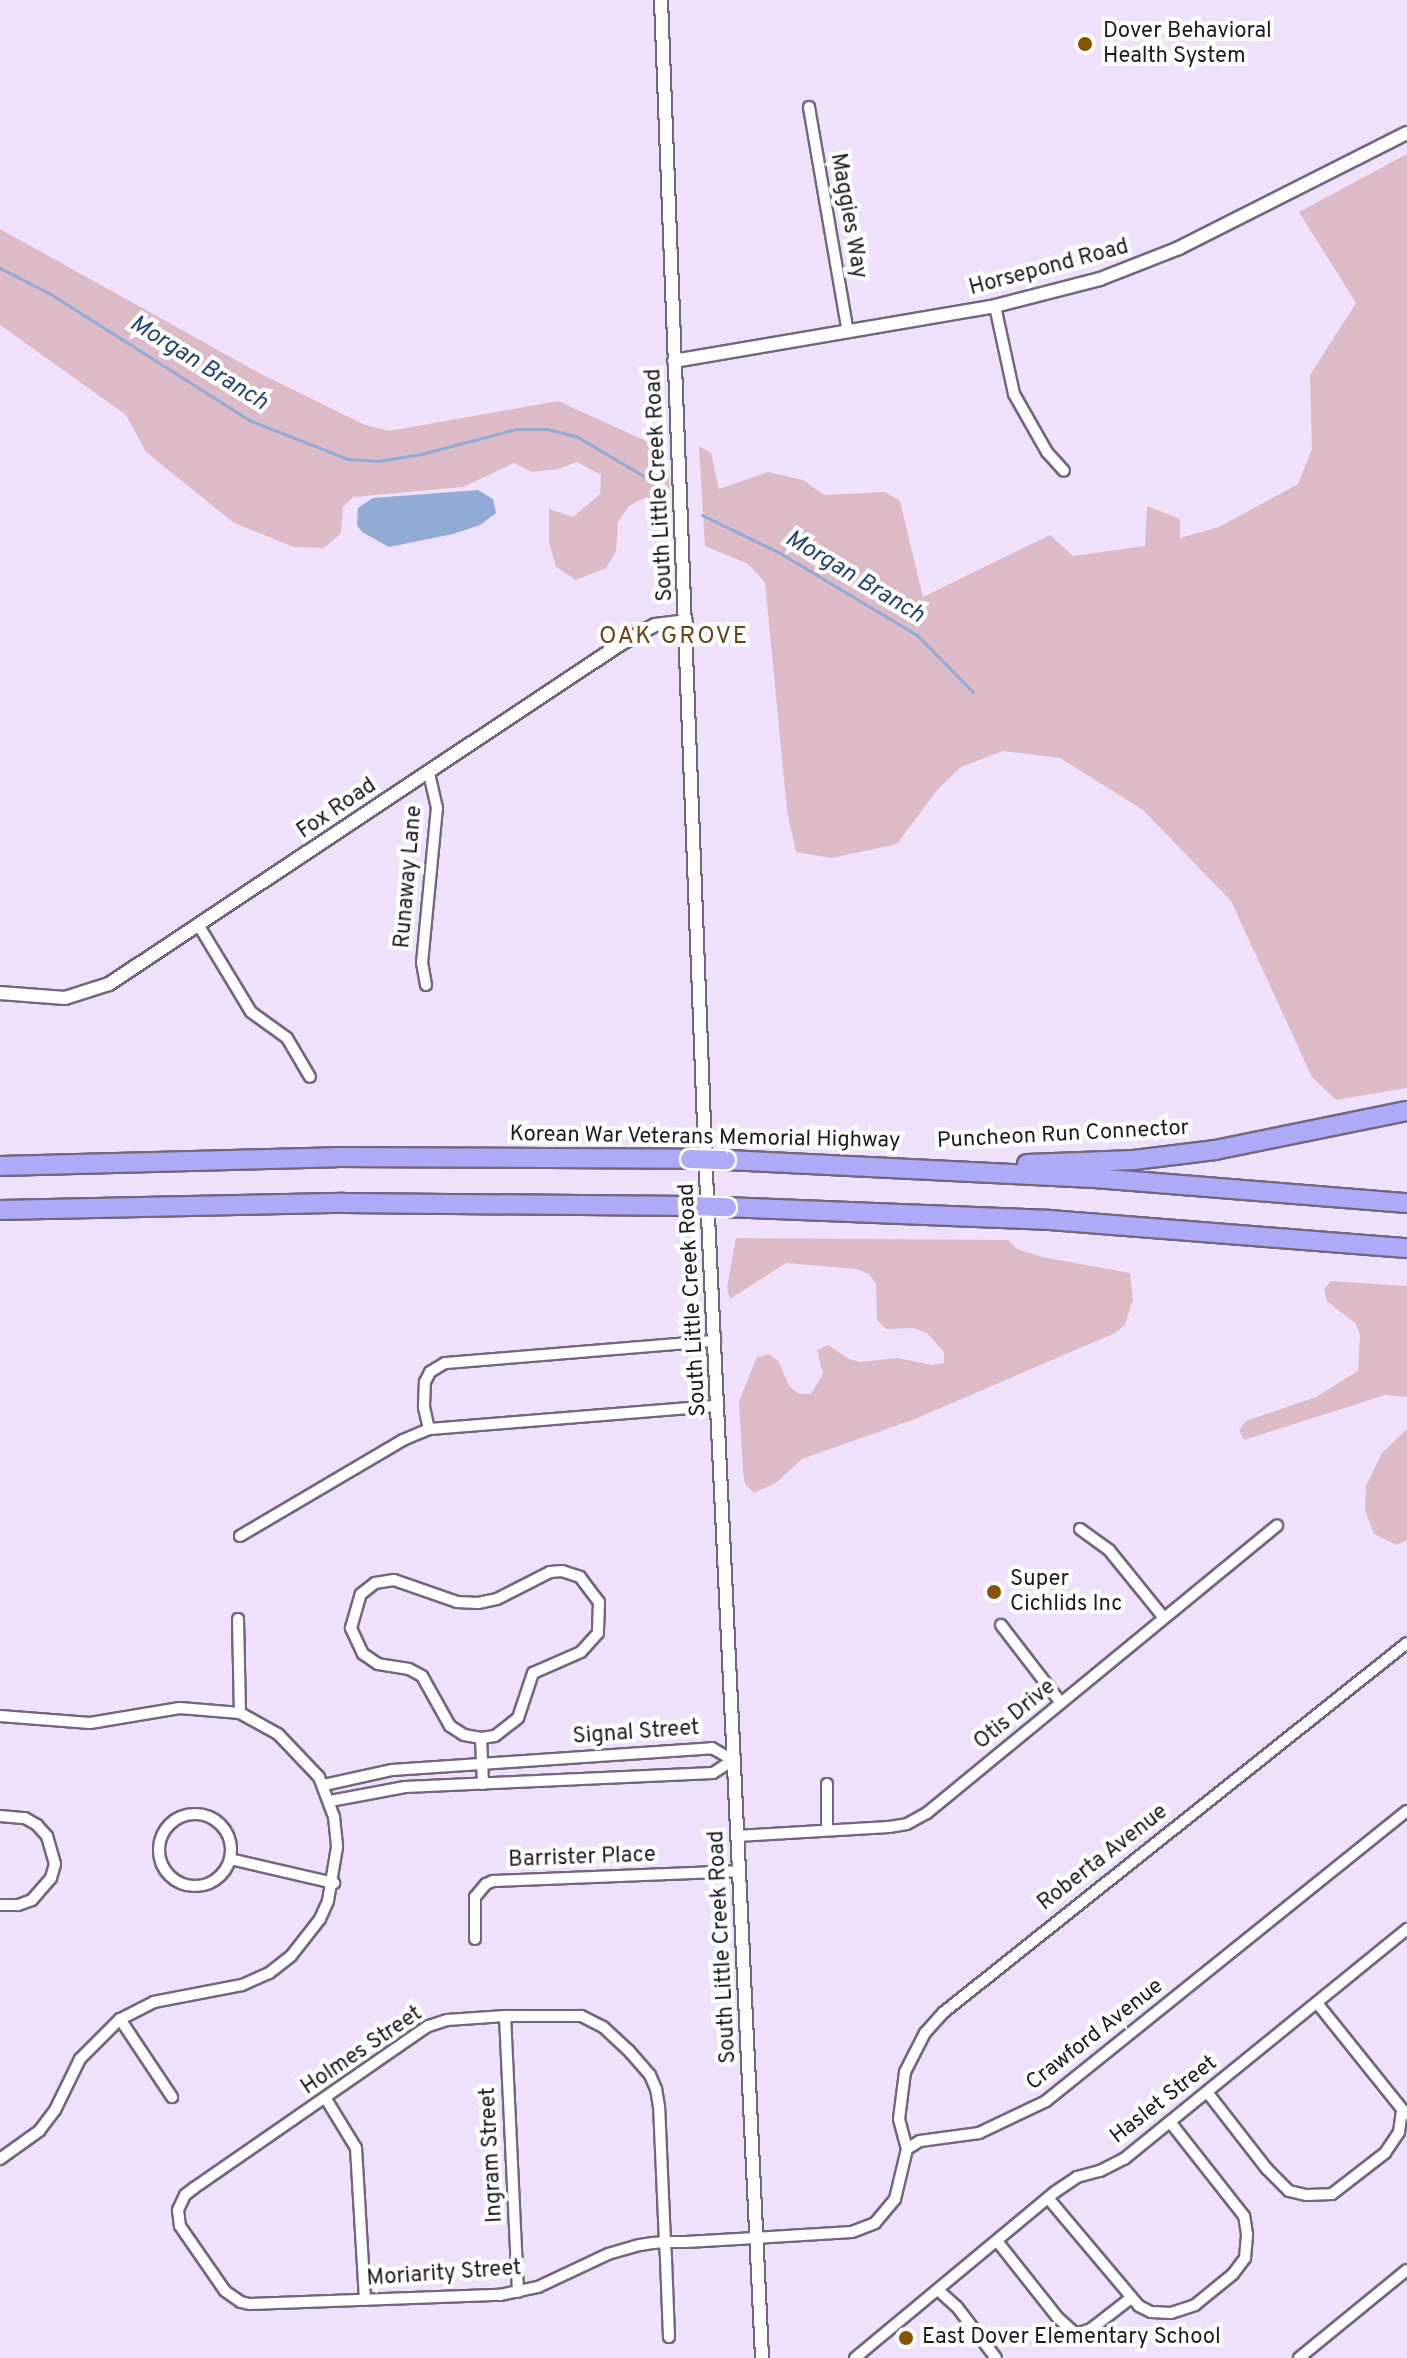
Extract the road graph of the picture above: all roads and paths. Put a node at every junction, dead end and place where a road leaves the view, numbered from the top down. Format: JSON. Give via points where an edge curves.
{"nodes":[{"id":1,"x":661,"y":0,"type":"edge"},
{"id":2,"x":809,"y":107,"type":"dead end"},
{"id":3,"x":1407,"y":133,"type":"edge"},
{"id":4,"x":995,"y":306,"type":"junction"},
{"id":5,"x":848,"y":332,"type":"junction"},
{"id":6,"x":674,"y":361,"type":"junction"},
{"id":7,"x":1064,"y":471,"type":"dead end"},
{"id":8,"x":686,"y":621,"type":"junction"},
{"id":9,"x":429,"y":772,"type":"junction"},
{"id":10,"x":199,"y":926,"type":"junction"},
{"id":11,"x":426,"y":985,"type":"dead end"},
{"id":12,"x":0,"y":993,"type":"edge"},
{"id":13,"x":310,"y":1077,"type":"dead end"},
{"id":14,"x":1407,"y":1111,"type":"edge"},
{"id":15,"x":0,"y":1166,"type":"edge"},
{"id":16,"x":910,"y":1167,"type":"junction"},
{"id":17,"x":1407,"y":1203,"type":"edge"},
{"id":18,"x":0,"y":1210,"type":"edge"},
{"id":19,"x":1407,"y":1248,"type":"edge"},
{"id":20,"x":715,"y":1341,"type":"junction"},
{"id":21,"x":718,"y":1406,"type":"junction"},
{"id":22,"x":429,"y":1429,"type":"junction"},
{"id":23,"x":1277,"y":1525,"type":"dead end"},
{"id":24,"x":1080,"y":1529,"type":"dead end"},
{"id":25,"x":240,"y":1536,"type":"dead end"},
{"id":26,"x":1164,"y":1618,"type":"junction"},
{"id":27,"x":238,"y":1619,"type":"dead end"},
{"id":28,"x":1001,"y":1625,"type":"dead end"},
{"id":29,"x":1407,"y":1643,"type":"edge"},
{"id":30,"x":1061,"y":1703,"type":"junction"},
{"id":31,"x":240,"y":1713,"type":"junction"},
{"id":32,"x":0,"y":1716,"type":"edge"},
{"id":33,"x":481,"y":1738,"type":"junction"},
{"id":34,"x":733,"y":1760,"type":"junction"},
{"id":35,"x":482,"y":1764,"type":"junction"},
{"id":36,"x":483,"y":1784,"type":"junction"},
{"id":37,"x":827,"y":1784,"type":"dead end"},
{"id":38,"x":324,"y":1785,"type":"junction"},
{"id":39,"x":330,"y":1801,"type":"junction"},
{"id":40,"x":1407,"y":1811,"type":"edge"},
{"id":41,"x":0,"y":1816,"type":"edge"},
{"id":42,"x":827,"y":1830,"type":"junction"},
{"id":43,"x":737,"y":1836,"type":"junction"},
{"id":44,"x":230,"y":1859,"type":"junction"},
{"id":45,"x":738,"y":1871,"type":"junction"},
{"id":46,"x":334,"y":1883,"type":"junction"},
{"id":47,"x":0,"y":1905,"type":"edge"},
{"id":48,"x":1407,"y":1929,"type":"edge"},
{"id":49,"x":475,"y":1939,"type":"dead end"},
{"id":50,"x":1317,"y":2003,"type":"junction"},
{"id":51,"x":505,"y":2016,"type":"junction"},
{"id":52,"x":120,"y":2019,"type":"junction"},
{"id":53,"x":1207,"y":2092,"type":"junction"},
{"id":54,"x":172,"y":2097,"type":"dead end"},
{"id":55,"x":326,"y":2099,"type":"junction"},
{"id":56,"x":1404,"y":2113,"type":"edge"},
{"id":57,"x":1170,"y":2122,"type":"junction"},
{"id":58,"x":907,"y":2149,"type":"junction"},
{"id":59,"x":0,"y":2159,"type":"edge"},
{"id":60,"x":1048,"y":2198,"type":"junction"},
{"id":61,"x":178,"y":2210,"type":"joint"},
{"id":62,"x":756,"y":2238,"type":"junction"},
{"id":63,"x":997,"y":2241,"type":"junction"},
{"id":64,"x":665,"y":2242,"type":"junction"},
{"id":65,"x":1407,"y":2270,"type":"edge"},
{"id":66,"x":938,"y":2290,"type":"junction"},
{"id":67,"x":518,"y":2292,"type":"junction"},
{"id":68,"x":1131,"y":2298,"type":"junction"},
{"id":69,"x":365,"y":2300,"type":"junction"},
{"id":70,"x":669,"y":2337,"type":"dead end"},
{"id":71,"x":762,"y":2358,"type":"edge"},
{"id":72,"x":855,"y":2358,"type":"edge"},
{"id":73,"x":996,"y":2358,"type":"edge"},
{"id":74,"x":1299,"y":2358,"type":"edge"}],
"edges":[{"from":1,"to":6,"type":"street","name":"South Little Creek Road"},
{"from":2,"to":5,"type":"street","name":"Maggies Way"},
{"from":3,"to":4,"type":"street","name":"Horsepond Road","via":[[1143,264]]},
{"from":4,"to":5,"type":"street","name":"Horsepond Road"},
{"from":4,"to":7,"type":"street","via":[[1014,394]]},
{"from":5,"to":6,"type":"street","name":"Horsepond Road"},
{"from":6,"to":8,"type":"street","name":"South Little Creek Road"},
{"from":8,"to":9,"type":"street","name":"Fox Road","via":[[655,625],[634,635]]},
{"from":8,"to":20,"type":"street","name":"South Little Creek Road"},
{"from":9,"to":10,"type":"street","name":"Fox Road"},
{"from":9,"to":11,"type":"street","name":"Runaway Lane","via":[[437,816],[422,963]]},
{"from":10,"to":12,"type":"street","name":"Fox Road","via":[[94,991],[50,999]]},
{"from":10,"to":13,"type":"street","via":[[251,1012],[287,1038]]},
{"from":14,"to":16,"type":"highway","name":"Puncheon Run Connector","via":[[1163,1157]]},
{"from":15,"to":16,"type":"highway","name":"Korean War Veterans Memorial Highway","bridge":true,"via":[[336,1157],[690,1159]]},
{"from":16,"to":17,"type":"highway","name":"Korean War Veterans Memorial Highway"},
{"from":18,"to":19,"type":"highway","bridge":true,"via":[[358,1202],[727,1207],[1049,1220]]},
{"from":20,"to":21,"type":"street","name":"South Little Creek Road"},
{"from":20,"to":22,"type":"street","via":[[445,1363],[425,1382]]},
{"from":21,"to":22,"type":"street"},
{"from":21,"to":34,"type":"street","name":"South Little Creek Road"},
{"from":22,"to":25,"type":"street"},
{"from":23,"to":26,"type":"street","name":"Otis Drive"},
{"from":24,"to":26,"type":"street","via":[[1109,1550]]},
{"from":26,"to":30,"type":"street","name":"Otis Drive"},
{"from":27,"to":31,"type":"street"},
{"from":28,"to":30,"type":"street"},
{"from":29,"to":58,"type":"street","name":"Roberta Avenue","via":[[944,2012],[925,2033],[905,2072],[899,2119]]},
{"from":30,"to":42,"type":"street","name":"Otis Drive","via":[[927,1813],[898,1826]]},
{"from":31,"to":32,"type":"street","via":[[180,1708],[90,1723]]},
{"from":31,"to":38,"type":"street","via":[[278,1734]]},
{"from":33,"to":33,"type":"street","via":[[495,1736],[518,1718],[533,1673],[573,1657],[593,1641],[600,1623],[599,1602],[580,1577],[550,1572],[478,1603],[447,1599],[394,1580],[375,1583],[361,1594],[351,1628],[363,1654],[378,1664],[422,1676],[450,1726]]},
{"from":33,"to":35,"type":"street"},
{"from":34,"to":35,"type":"street","name":"Signal Street","via":[[712,1748]]},
{"from":34,"to":36,"type":"street","name":"Signal Street","via":[[713,1773]]},
{"from":34,"to":43,"type":"street","name":"South Little Creek Road"},
{"from":35,"to":36,"type":"street"},
{"from":35,"to":38,"type":"street","name":"Signal Street","via":[[374,1771]]},
{"from":36,"to":39,"type":"street","name":"Signal Street","via":[[405,1787]]},
{"from":37,"to":42,"type":"street"},
{"from":38,"to":39,"type":"street"},
{"from":39,"to":46,"type":"street","via":[[336,1832]]},
{"from":40,"to":58,"type":"street","name":"Crawford Avenue","via":[[1046,2101],[979,2133],[920,2141]]},
{"from":41,"to":47,"type":"street","via":[[37,1825],[47,1836],[55,1864],[51,1878],[32,1900]]},
{"from":42,"to":43,"type":"street","name":"Otis Drive"},
{"from":43,"to":45,"type":"street","name":"South Little Creek Road"},
{"from":44,"to":44,"type":"street","via":[[228,1835],[200,1814],[177,1819],[162,1837],[166,1871],[184,1884],[196,1886],[217,1878]]},
{"from":44,"to":46,"type":"street"},
{"from":45,"to":49,"type":"street","name":"Barrister Place","via":[[493,1881],[475,1897]]},
{"from":45,"to":62,"type":"street","name":"South Little Creek Road"},
{"from":46,"to":52,"type":"street","via":[[311,1933],[269,1973],[228,1989],[154,2002]]},
{"from":48,"to":50,"type":"street","name":"Haslet Street"},
{"from":50,"to":53,"type":"street","name":"Haslet Street"},
{"from":50,"to":56,"type":"street"},
{"from":51,"to":55,"type":"street","name":"Holmes Street","via":[[428,2026]]},
{"from":51,"to":64,"type":"street","name":"Holmes Street","via":[[570,2014],[591,2019],[650,2075],[659,2107]]},
{"from":51,"to":67,"type":"street","name":"Ingram Street"},
{"from":52,"to":54,"type":"street"},
{"from":52,"to":59,"type":"street","via":[[80,2059],[39,2131]]},
{"from":53,"to":56,"type":"street","via":[[1267,2169],[1289,2191],[1307,2195],[1332,2194],[1385,2153]]},
{"from":53,"to":57,"type":"street","name":"Haslet Street"},
{"from":55,"to":61,"type":"street","name":"Holmes Street","via":[[194,2188]]},
{"from":55,"to":69,"type":"street","via":[[356,2148]]},
{"from":57,"to":60,"type":"street","name":"Haslet Street","via":[[1124,2159],[1077,2177]]},
{"from":57,"to":68,"type":"street","via":[[1244,2216],[1245,2258],[1195,2305],[1171,2313],[1151,2312]]},
{"from":58,"to":62,"type":"street","via":[[895,2199],[875,2223],[852,2232]]},
{"from":60,"to":63,"type":"street","name":"Haslet Street"},
{"from":60,"to":68,"type":"street"},
{"from":61,"to":69,"type":"street","name":"Moriarity Street","via":[[180,2226],[225,2291],[241,2302]]},
{"from":62,"to":64,"type":"street","name":"Moriarity Street"},
{"from":62,"to":71,"type":"street","name":"South Little Creek Road"},
{"from":63,"to":66,"type":"street","name":"Haslet Street"},
{"from":63,"to":68,"type":"street","via":[[1076,2334],[1091,2329]]},
{"from":64,"to":67,"type":"street","name":"Moriarity Street","via":[[622,2249]]},
{"from":64,"to":70,"type":"street","name":"Holmes Street"},
{"from":65,"to":74,"type":"street"},
{"from":66,"to":72,"type":"street","name":"Haslet Street"},
{"from":66,"to":73,"type":"street"},
{"from":67,"to":69,"type":"street","name":"Moriarity Street"}]}
